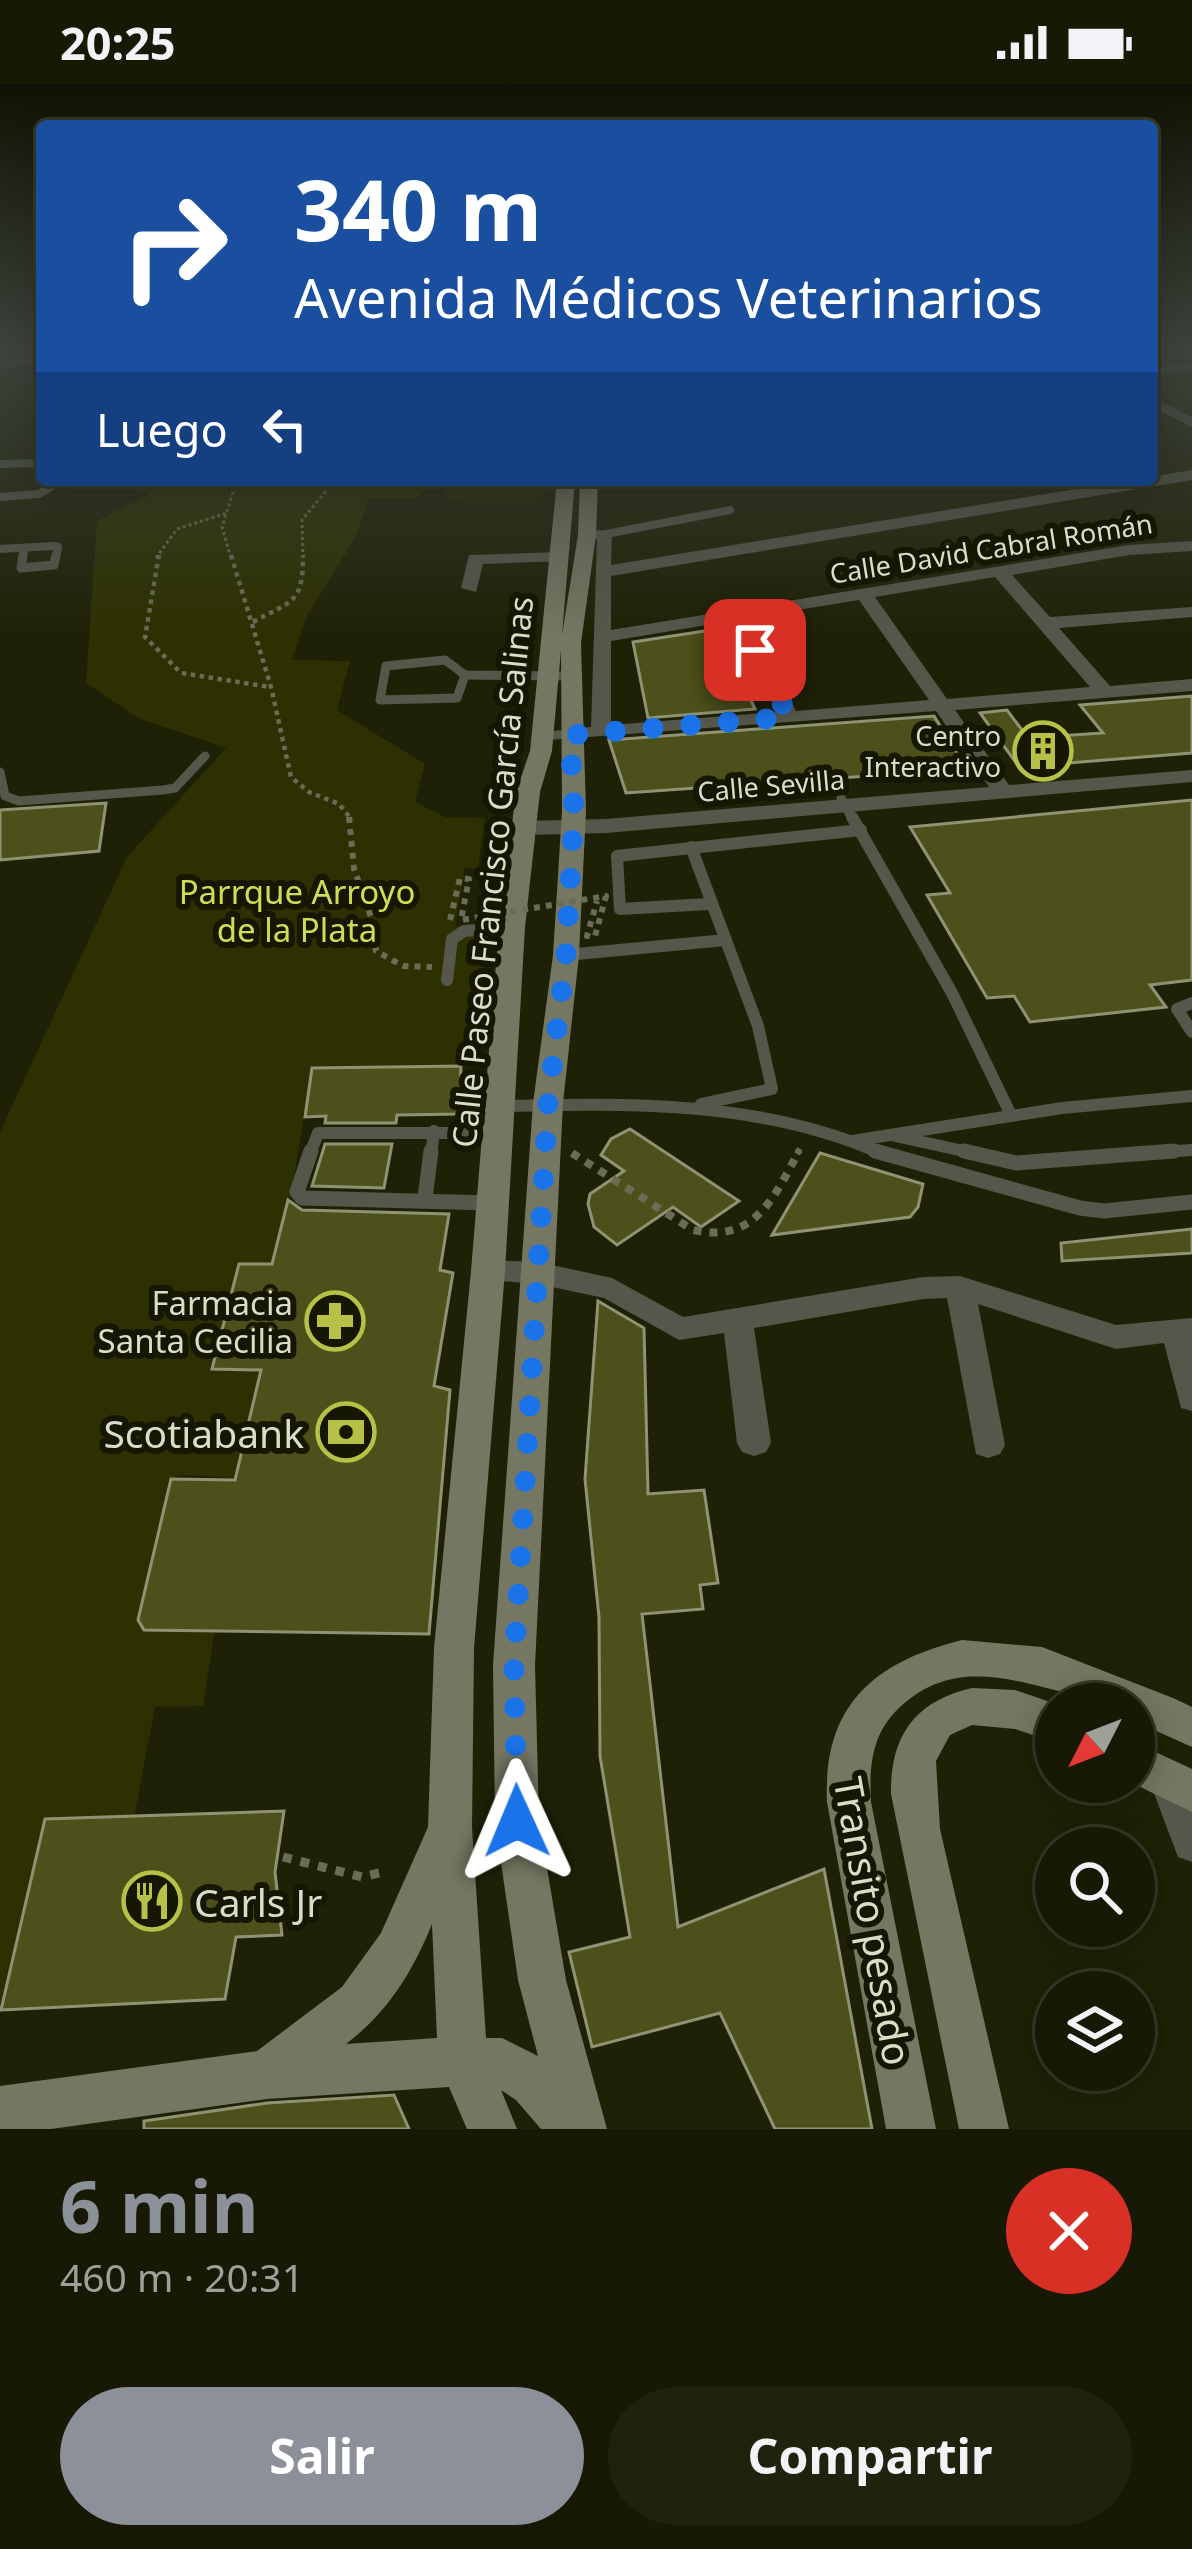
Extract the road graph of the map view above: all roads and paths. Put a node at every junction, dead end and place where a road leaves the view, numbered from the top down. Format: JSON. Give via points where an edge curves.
{"nodes":[{"id":1,"x":36,"y":463,"type":"edge"},
{"id":2,"x":0,"y":464,"type":"edge"},
{"id":3,"x":1192,"y":475,"type":"edge"},
{"id":4,"x":1158,"y":478,"type":"edge"},
{"id":5,"x":52,"y":486,"type":"edge"},
{"id":6,"x":235,"y":486,"type":"edge"},
{"id":7,"x":330,"y":486,"type":"edge"},
{"id":8,"x":565,"y":486,"type":"edge"},
{"id":9,"x":590,"y":486,"type":"edge"},
{"id":10,"x":1115,"y":486,"type":"edge"},
{"id":11,"x":0,"y":497,"type":"edge"},
{"id":12,"x":730,"y":510,"type":"dead end"},
{"id":13,"x":226,"y":512,"type":"junction"},
{"id":14,"x":597,"y":534,"type":"junction"},
{"id":15,"x":1192,"y":546,"type":"edge"},
{"id":16,"x":24,"y":548,"type":"dead end"},
{"id":17,"x":0,"y":549,"type":"edge"},
{"id":18,"x":559,"y":557,"type":"junction"},
{"id":19,"x":602,"y":572,"type":"junction"},
{"id":20,"x":1001,"y":572,"type":"junction"},
{"id":21,"x":470,"y":588,"type":"dead end"},
{"id":22,"x":864,"y":595,"type":"junction"},
{"id":23,"x":1192,"y":612,"type":"edge"},
{"id":24,"x":738,"y":616,"type":"junction"},
{"id":25,"x":253,"y":622,"type":"junction"},
{"id":26,"x":1048,"y":623,"type":"junction"},
{"id":27,"x":601,"y":645,"type":"junction"},
{"id":28,"x":465,"y":675,"type":"junction"},
{"id":29,"x":559,"y":675,"type":"junction"},
{"id":30,"x":1192,"y":685,"type":"edge"},
{"id":31,"x":272,"y":687,"type":"junction"},
{"id":32,"x":1105,"y":691,"type":"junction"},
{"id":33,"x":944,"y":704,"type":"junction"},
{"id":34,"x":789,"y":717,"type":"junction"},
{"id":35,"x":601,"y":733,"type":"junction"},
{"id":36,"x":570,"y":735,"type":"junction"},
{"id":37,"x":542,"y":737,"type":"junction"},
{"id":38,"x":205,"y":756,"type":"dead end"},
{"id":39,"x":1192,"y":771,"type":"edge"},
{"id":40,"x":0,"y":772,"type":"edge"},
{"id":41,"x":1000,"y":786,"type":"junction"},
{"id":42,"x":843,"y":802,"type":"junction"},
{"id":43,"x":525,"y":822,"type":"junction"},
{"id":44,"x":572,"y":822,"type":"junction"},
{"id":45,"x":861,"y":830,"type":"junction"},
{"id":46,"x":692,"y":847,"type":"junction"},
{"id":47,"x":597,"y":901,"type":"dead end"},
{"id":48,"x":710,"y":904,"type":"junction"},
{"id":49,"x":450,"y":920,"type":"dead end"},
{"id":50,"x":512,"y":927,"type":"junction"},
{"id":51,"x":726,"y":940,"type":"junction"},
{"id":52,"x":566,"y":955,"type":"junction"},
{"id":53,"x":447,"y":974,"type":"joint"},
{"id":54,"x":1192,"y":1003,"type":"edge"},
{"id":55,"x":1192,"y":1032,"type":"edge"},
{"id":56,"x":1192,"y":1096,"type":"edge"},
{"id":57,"x":548,"y":1103,"type":"junction"},
{"id":58,"x":691,"y":1107,"type":"junction"},
{"id":59,"x":1011,"y":1114,"type":"junction"},
{"id":60,"x":497,"y":1119,"type":"junction"},
{"id":61,"x":434,"y":1131,"type":"junction"},
{"id":62,"x":810,"y":1132,"type":"junction"},
{"id":63,"x":886,"y":1134,"type":"junction"},
{"id":64,"x":549,"y":1138,"type":"junction"},
{"id":65,"x":852,"y":1141,"type":"junction"},
{"id":66,"x":1192,"y":1150,"type":"edge"},
{"id":67,"x":425,"y":1198,"type":"junction"},
{"id":68,"x":490,"y":1202,"type":"junction"},
{"id":69,"x":1192,"y":1202,"type":"edge"},
{"id":70,"x":488,"y":1271,"type":"junction"},
{"id":71,"x":538,"y":1273,"type":"junction"},
{"id":72,"x":960,"y":1287,"type":"junction"},
{"id":73,"x":738,"y":1322,"type":"junction"},
{"id":74,"x":1184,"y":1330,"type":"edge"},
{"id":75,"x":1192,"y":1399,"type":"edge"},
{"id":76,"x":754,"y":1443,"type":"dead end"},
{"id":77,"x":988,"y":1445,"type":"dead end"},
{"id":78,"x":1035,"y":1716,"type":"edge"},
{"id":79,"x":1192,"y":1728,"type":"edge"},
{"id":80,"x":1165,"y":1778,"type":"edge"},
{"id":81,"x":450,"y":1827,"type":"junction"},
{"id":82,"x":1192,"y":1843,"type":"edge"},
{"id":83,"x":283,"y":1857,"type":"dead end"},
{"id":84,"x":387,"y":1870,"type":"dead end"},
{"id":85,"x":463,"y":2061,"type":"junction"},
{"id":86,"x":267,"y":2074,"type":"junction"},
{"id":87,"x":0,"y":2111,"type":"edge"},
{"id":88,"x":492,"y":2129,"type":"edge"},
{"id":89,"x":578,"y":2129,"type":"edge"},
{"id":90,"x":911,"y":2129,"type":"edge"},
{"id":91,"x":983,"y":2129,"type":"edge"}],
"edges":[{"from":1,"to":2,"type":"lane"},
{"from":3,"to":4,"type":"street"},
{"from":5,"to":11,"type":"lane"},
{"from":6,"to":13,"type":"path"},
{"from":7,"to":25,"type":"path","via":[[302,520],[303,587]]},
{"from":8,"to":18,"type":"main road","name":"Calle Paseo Francisco García Salinas"},
{"from":9,"to":14,"type":"main road"},
{"from":10,"to":19,"type":"street"},
{"from":12,"to":14,"type":"lane"},
{"from":13,"to":25,"type":"path","via":[[222,526]]},
{"from":13,"to":31,"type":"path","via":[[177,530],[155,560],[145,637],[181,673]]},
{"from":14,"to":19,"type":"street"},
{"from":14,"to":29,"type":"main road"},
{"from":15,"to":20,"type":"street","name":"Calle David Cabral Román"},
{"from":16,"to":17,"type":"lane"},
{"from":18,"to":21,"type":"street","via":[[475,559]]},
{"from":18,"to":29,"type":"main road","name":"Calle Paseo Francisco García Salinas"},
{"from":19,"to":27,"type":"street"},
{"from":20,"to":22,"type":"street","name":"Calle David Cabral Román"},
{"from":20,"to":26,"type":"street"},
{"from":22,"to":24,"type":"street","name":"Calle David Cabral Román"},
{"from":22,"to":33,"type":"street"},
{"from":23,"to":26,"type":"street"},
{"from":24,"to":27,"type":"street","name":"Calle David Cabral Román"},
{"from":24,"to":34,"type":"street"},
{"from":25,"to":31,"type":"path"},
{"from":26,"to":32,"type":"street"},
{"from":27,"to":35,"type":"street"},
{"from":28,"to":28,"type":"lane","via":[[458,698],[380,700],[390,663],[446,660]]},
{"from":28,"to":29,"type":"lane"},
{"from":29,"to":36,"type":"main road"},
{"from":29,"to":37,"type":"main road","name":"Calle Paseo Francisco García Salinas"},
{"from":30,"to":32,"type":"street"},
{"from":31,"to":53,"type":"path","via":[[291,777],[353,821],[353,864],[378,925],[376,951]]},
{"from":32,"to":33,"type":"street"},
{"from":33,"to":34,"type":"street"},
{"from":33,"to":41,"type":"street"},
{"from":34,"to":35,"type":"street"},
{"from":35,"to":36,"type":"street"},
{"from":36,"to":37,"type":"street"},
{"from":36,"to":44,"type":"main road"},
{"from":37,"to":43,"type":"main road","name":"Calle Paseo Francisco García Salinas"},
{"from":38,"to":40,"type":"lane","via":[[176,788],[163,790],[20,801],[5,796]]},
{"from":39,"to":41,"type":"street","name":"Calle Sevilla"},
{"from":41,"to":42,"type":"street","name":"Calle Sevilla"},
{"from":42,"to":44,"type":"street","name":"Calle Sevilla"},
{"from":42,"to":45,"type":"lane"},
{"from":43,"to":44,"type":"street","name":"Calle Sevilla"},
{"from":43,"to":50,"type":"main road","name":"Calle Paseo Francisco García Salinas"},
{"from":44,"to":52,"type":"main road"},
{"from":45,"to":46,"type":"lane"},
{"from":45,"to":59,"type":"lane"},
{"from":46,"to":48,"type":"lane"},
{"from":46,"to":48,"type":"lane","via":[[617,856],[620,909]]},
{"from":47,"to":49,"type":"path","bridge":true,"via":[[587,936],[596,936],[606,896],[461,920],[469,879],[460,878]]},
{"from":48,"to":51,"type":"lane"},
{"from":50,"to":53,"type":"lane","via":[[452,939]]},
{"from":50,"to":60,"type":"main road","name":"Calle Paseo Francisco García Salinas"},
{"from":51,"to":52,"type":"lane"},
{"from":51,"to":58,"type":"lane","via":[[772,1089]]},
{"from":52,"to":57,"type":"main road"},
{"from":54,"to":55,"type":"lane","via":[[1177,1010]]},
{"from":56,"to":59,"type":"lane"},
{"from":57,"to":58,"type":"lane"},
{"from":57,"to":60,"type":"lane"},
{"from":57,"to":64,"type":"main road"},
{"from":58,"to":62,"type":"lane"},
{"from":59,"to":63,"type":"lane"},
{"from":60,"to":61,"type":"lane"},
{"from":60,"to":68,"type":"main road","name":"Calle Paseo Francisco García Salinas"},
{"from":61,"to":67,"type":"lane"},
{"from":61,"to":67,"type":"lane","via":[[318,1133],[297,1192]]},
{"from":62,"to":64,"type":"path","via":[[758,1218],[710,1234]]},
{"from":62,"to":65,"type":"lane"},
{"from":63,"to":65,"type":"lane"},
{"from":63,"to":66,"type":"lane","via":[[1016,1163]]},
{"from":64,"to":71,"type":"main road"},
{"from":65,"to":69,"type":"lane","via":[[1080,1208]]},
{"from":67,"to":68,"type":"lane"},
{"from":68,"to":70,"type":"main road","name":"Calle Paseo Francisco García Salinas"},
{"from":70,"to":71,"type":"street"},
{"from":70,"to":81,"type":"main road","name":"Calle Paseo Francisco García Salinas","via":[[454,1648]]},
{"from":71,"to":73,"type":"street","via":[[612,1288],[679,1329]]},
{"from":71,"to":89,"type":"main road","via":[[514,1665],[517,1821],[542,1980]]},
{"from":72,"to":73,"type":"street"},
{"from":72,"to":74,"type":"street","via":[[1116,1337]]},
{"from":72,"to":77,"type":"street"},
{"from":73,"to":76,"type":"street"},
{"from":74,"to":75,"type":"street"},
{"from":78,"to":91,"type":"main road","name":"Transito pesado","via":[[973,1704],[938,1718],[914,1756],[927,1867]]},
{"from":79,"to":90,"type":"main road","name":"Transito pesado","via":[[1063,1672],[1002,1657],[932,1664],[874,1702],[850,1748],[847,1782]]},
{"from":80,"to":82,"type":"street"},
{"from":81,"to":85,"type":"main road","name":"Calle Paseo Francisco García Salinas"},
{"from":81,"to":86,"type":"main road","via":[[398,1950],[359,2004]]},
{"from":83,"to":84,"type":"path","via":[[362,1877]]},
{"from":85,"to":86,"type":"main road"},
{"from":85,"to":88,"type":"main road","name":"Calle Paseo Francisco García Salinas"},
{"from":85,"to":89,"type":"main road","via":[[502,2063],[535,2082]]},
{"from":86,"to":87,"type":"main road"}]}
